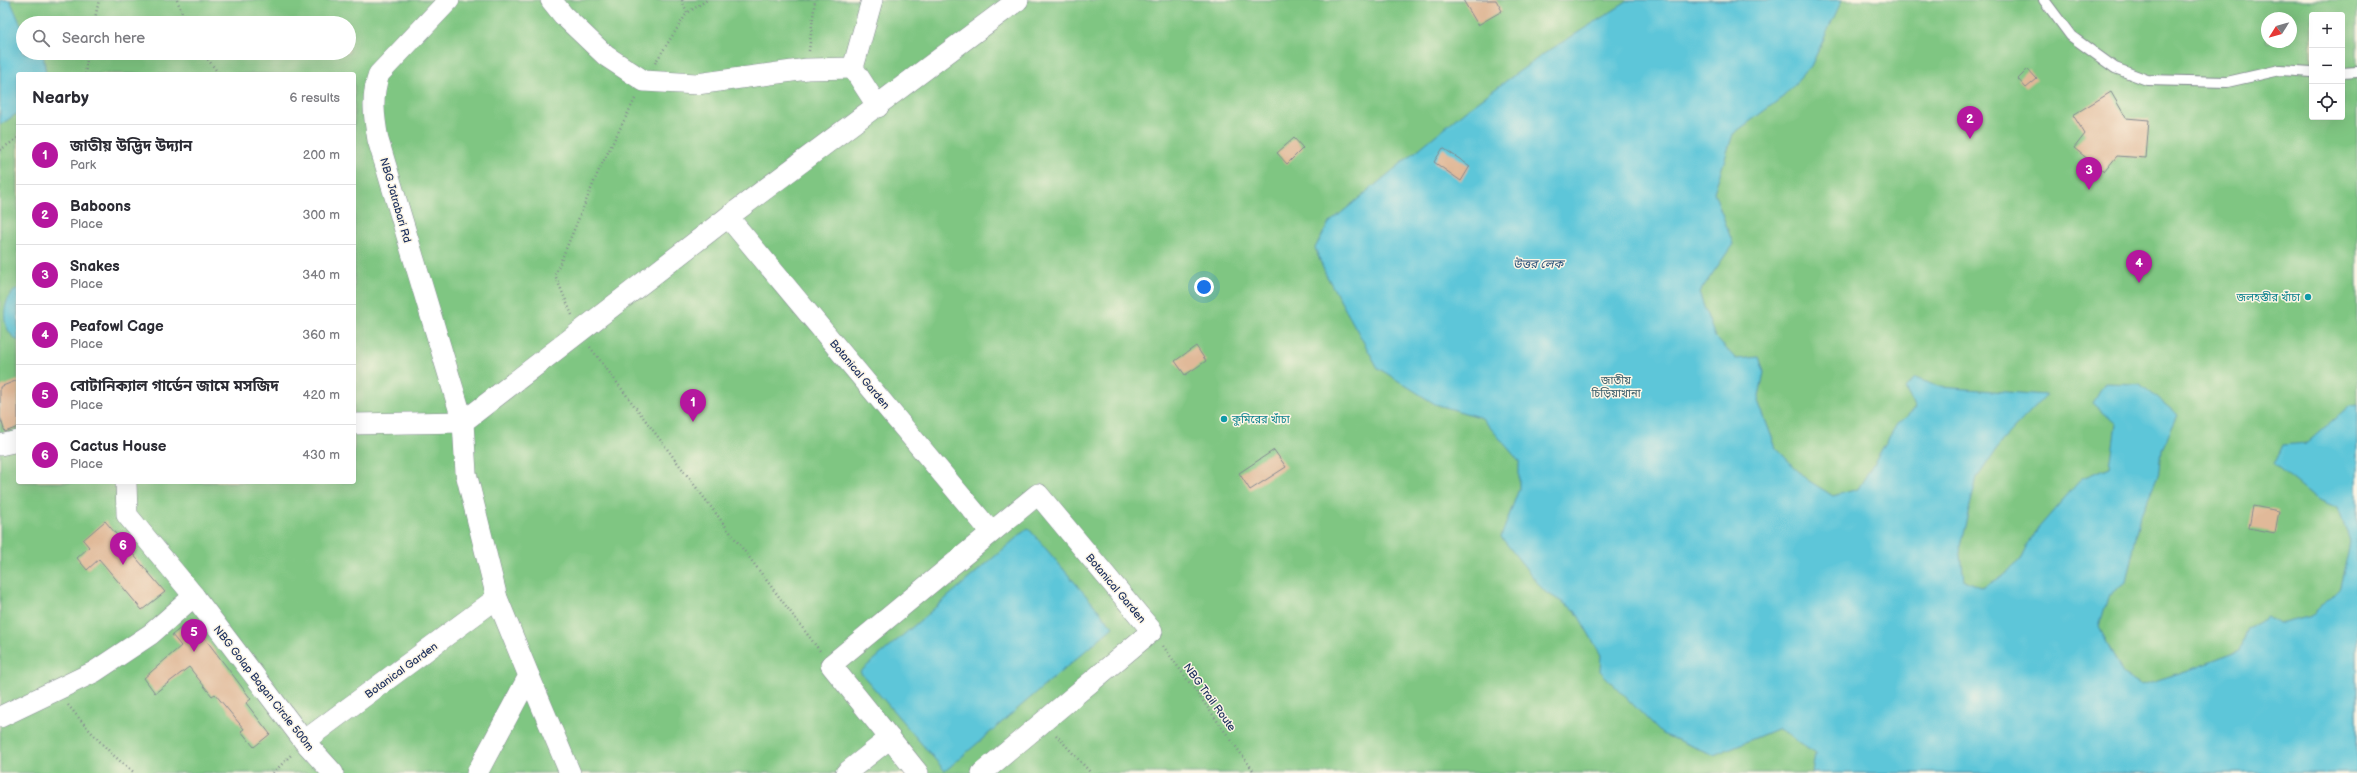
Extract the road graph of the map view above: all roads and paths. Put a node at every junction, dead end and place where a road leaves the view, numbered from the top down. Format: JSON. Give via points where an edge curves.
{"nodes":[{"id":1,"x":99,"y":0,"type":"edge"},
{"id":2,"x":177,"y":0,"type":"edge"},
{"id":3,"x":449,"y":0,"type":"edge"},
{"id":4,"x":551,"y":0,"type":"edge"},
{"id":5,"x":682,"y":0,"type":"edge"},
{"id":6,"x":707,"y":0,"type":"edge"},
{"id":7,"x":815,"y":0,"type":"edge"},
{"id":8,"x":872,"y":0,"type":"edge"},
{"id":9,"x":1018,"y":0,"type":"edge"},
{"id":10,"x":2044,"y":0,"type":"edge"},
{"id":11,"x":687,"y":13,"type":"junction"},
{"id":12,"x":96,"y":16,"type":"edge"},
{"id":13,"x":183,"y":16,"type":"edge"},
{"id":14,"x":87,"y":60,"type":"edge"},
{"id":15,"x":208,"y":60,"type":"edge"},
{"id":16,"x":807,"y":68,"type":"junction"},
{"id":17,"x":853,"y":68,"type":"junction"},
{"id":18,"x":85,"y":72,"type":"edge"},
{"id":19,"x":217,"y":72,"type":"edge"},
{"id":20,"x":2309,"y":72,"type":"edge"},
{"id":21,"x":2357,"y":72,"type":"edge"},
{"id":22,"x":2345,"y":73,"type":"edge"},
{"id":23,"x":644,"y":81,"type":"junction"},
{"id":24,"x":878,"y":107,"type":"junction"},
{"id":25,"x":16,"y":139,"type":"edge"},
{"id":26,"x":0,"y":150,"type":"edge"},
{"id":27,"x":728,"y":216,"type":"junction"},
{"id":28,"x":579,"y":332,"type":"junction"},
{"id":29,"x":463,"y":422,"type":"junction"},
{"id":30,"x":356,"y":424,"type":"edge"},
{"id":31,"x":16,"y":441,"type":"edge"},
{"id":32,"x":0,"y":445,"type":"edge"},
{"id":33,"x":126,"y":484,"type":"edge"},
{"id":34,"x":991,"y":532,"type":"junction"},
{"id":35,"x":194,"y":596,"type":"junction"},
{"id":36,"x":497,"y":598,"type":"junction"},
{"id":37,"x":1152,"y":631,"type":"junction"},
{"id":38,"x":831,"y":665,"type":"junction"},
{"id":39,"x":529,"y":676,"type":"junction"},
{"id":40,"x":56,"y":690,"type":"junction"},
{"id":41,"x":0,"y":717,"type":"edge"},
{"id":42,"x":1044,"y":721,"type":"junction"},
{"id":43,"x":890,"y":738,"type":"junction"},
{"id":44,"x":304,"y":741,"type":"junction"},
{"id":45,"x":135,"y":773,"type":"edge"},
{"id":46,"x":273,"y":773,"type":"edge"},
{"id":47,"x":333,"y":773,"type":"edge"},
{"id":48,"x":477,"y":773,"type":"edge"},
{"id":49,"x":570,"y":773,"type":"edge"},
{"id":50,"x":846,"y":773,"type":"edge"},
{"id":51,"x":918,"y":773,"type":"edge"},
{"id":52,"x":982,"y":773,"type":"edge"},
{"id":53,"x":1091,"y":773,"type":"edge"},
{"id":54,"x":1255,"y":773,"type":"edge"}],
"edges":[{"from":1,"to":12,"type":"path"},
{"from":2,"to":13,"type":"path"},
{"from":3,"to":29,"type":"street","name":"NBG Jatrabari Rd","via":[[379,74],[374,87],[373,112],[378,140]]},
{"from":4,"to":23,"type":"street","via":[[606,56]]},
{"from":5,"to":11,"type":"path"},
{"from":6,"to":11,"type":"path"},
{"from":7,"to":16,"type":"path"},
{"from":8,"to":17,"type":"street"},
{"from":9,"to":24,"type":"street"},
{"from":10,"to":20,"type":"lane","via":[[2071,36],[2115,68],[2147,80],[2227,82],[2280,70]]},
{"from":11,"to":23,"type":"path"},
{"from":14,"to":18,"type":"path"},
{"from":15,"to":19,"type":"path"},
{"from":16,"to":17,"type":"street"},
{"from":16,"to":23,"type":"street","via":[[698,84]]},
{"from":17,"to":24,"type":"street"},
{"from":21,"to":22,"type":"lane"},
{"from":23,"to":28,"type":"path","via":[[599,170],[555,275]]},
{"from":24,"to":27,"type":"street"},
{"from":25,"to":26,"type":"path"},
{"from":27,"to":28,"type":"street"},
{"from":27,"to":34,"type":"street","name":"Botanical Garden"},
{"from":28,"to":29,"type":"street"},
{"from":28,"to":38,"type":"path"},
{"from":29,"to":30,"type":"street"},
{"from":29,"to":36,"type":"street","via":[[466,473]]},
{"from":31,"to":32,"type":"street"},
{"from":33,"to":35,"type":"street","name":"NBG Golap Bagan Circle 500m","via":[[127,515]]},
{"from":34,"to":37,"type":"street","name":"Botanical Garden","via":[[1038,494]]},
{"from":34,"to":38,"type":"street","name":"Botanical Garden"},
{"from":35,"to":40,"type":"street","via":[[144,638],[94,672]]},
{"from":35,"to":44,"type":"street","name":"NBG Golap Bagan Circle 500m"},
{"from":36,"to":39,"type":"street"},
{"from":36,"to":44,"type":"street","name":"Botanical Garden"},
{"from":37,"to":42,"type":"street","name":"Botanical Garden"},
{"from":37,"to":54,"type":"path","name":"NBG Trail Route"},
{"from":38,"to":43,"type":"street"},
{"from":39,"to":48,"type":"street"},
{"from":39,"to":49,"type":"street"},
{"from":40,"to":41,"type":"street"},
{"from":40,"to":45,"type":"path","via":[[93,735]]},
{"from":42,"to":52,"type":"street","name":"Botanical Garden"},
{"from":42,"to":53,"type":"path"},
{"from":43,"to":50,"type":"street"},
{"from":43,"to":51,"type":"street"},
{"from":44,"to":46,"type":"path"},
{"from":44,"to":47,"type":"street","name":"NBG Golap Bagan Circle 500m"}]}
